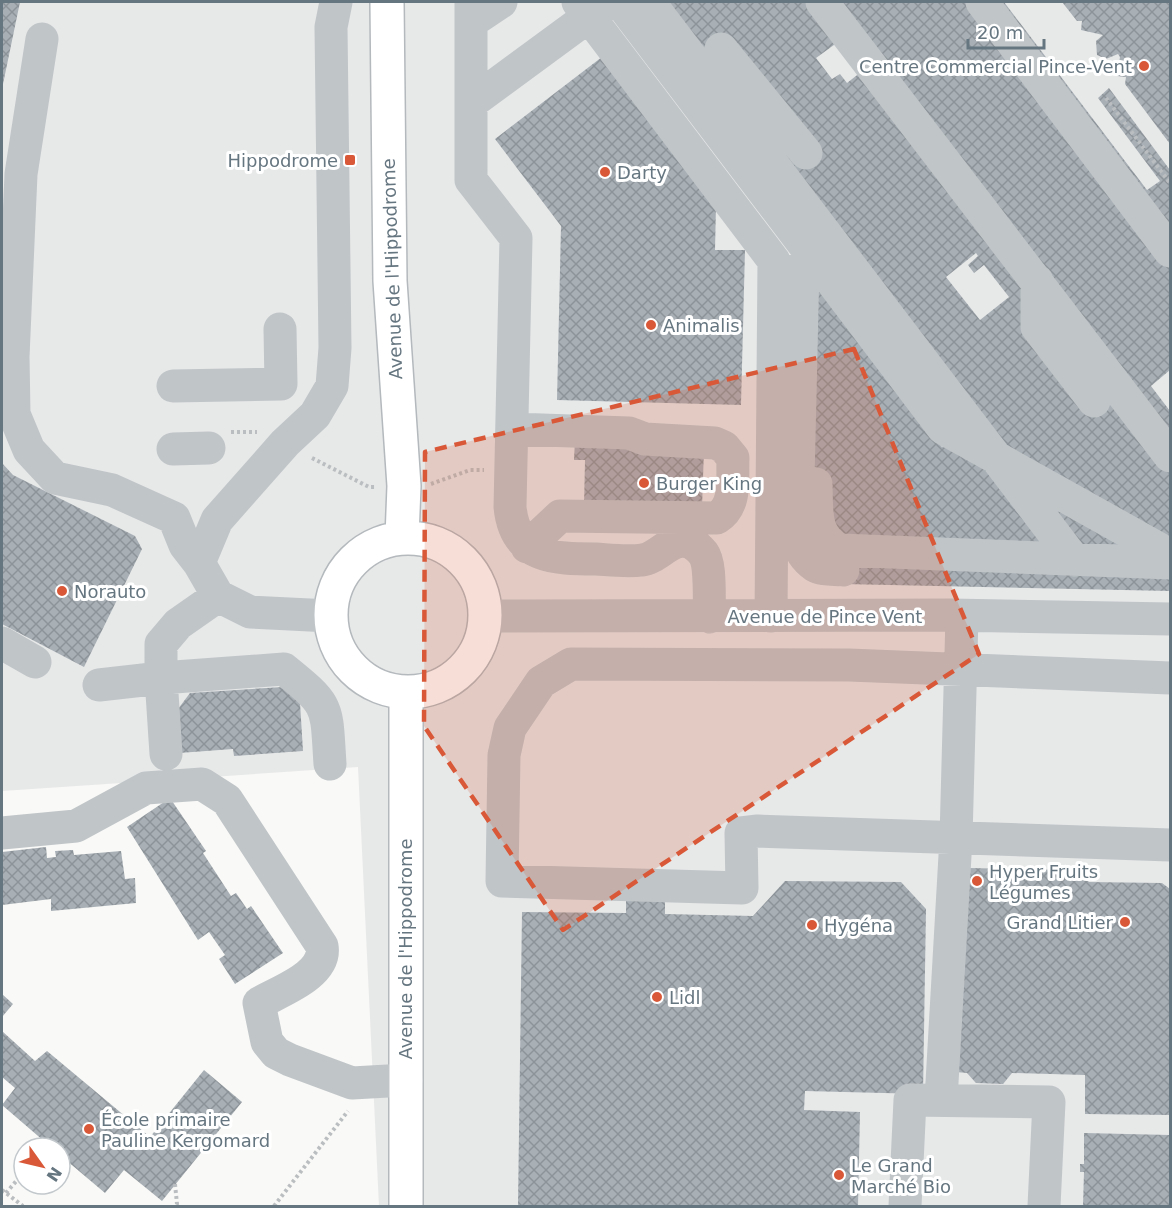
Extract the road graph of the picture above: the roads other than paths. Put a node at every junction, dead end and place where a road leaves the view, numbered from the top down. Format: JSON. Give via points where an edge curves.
{"nodes":[{"id":1,"x":387,"y":2,"type":"edge"},
{"id":2,"x":501,"y":2,"type":"edge"},
{"id":3,"x":620,"y":2,"type":"edge"},
{"id":4,"x":649,"y":2,"type":"edge"},
{"id":5,"x":822,"y":2,"type":"edge"},
{"id":6,"x":982,"y":2,"type":"edge"},
{"id":7,"x":592,"y":6,"type":"edge"},
{"id":8,"x":329,"y":10,"type":"edge"},
{"id":9,"x":471,"y":12,"type":"edge"},
{"id":10,"x":42,"y":39,"type":"dead end"},
{"id":11,"x":721,"y":49,"type":"dead end"},
{"id":12,"x":471,"y":103,"type":"junction"},
{"id":13,"x":806,"y":153,"type":"dead end"},
{"id":14,"x":837,"y":247,"type":"junction"},
{"id":15,"x":1170,"y":251,"type":"edge"},
{"id":16,"x":1036,"y":281,"type":"junction"},
{"id":17,"x":280,"y":329,"type":"dead end"},
{"id":18,"x":174,"y":386,"type":"dead end"},
{"id":19,"x":1094,"y":401,"type":"dead end"},
{"id":20,"x":513,"y":429,"type":"junction"},
{"id":21,"x":216,"y":440,"type":"road end"},
{"id":22,"x":174,"y":449,"type":"dead end"},
{"id":23,"x":1170,"y":456,"type":"edge"},
{"id":24,"x":798,"y":480,"type":"junction"},
{"id":25,"x":402,"y":537,"type":"junction"},
{"id":26,"x":527,"y":547,"type":"junction"},
{"id":27,"x":1170,"y":555,"type":"edge"},
{"id":28,"x":1074,"y":560,"type":"junction"},
{"id":29,"x":199,"y":563,"type":"junction"},
{"id":30,"x":1170,"y":563,"type":"edge"},
{"id":31,"x":843,"y":570,"type":"dead end"},
{"id":32,"x":218,"y":596,"type":"junction"},
{"id":33,"x":962,"y":615,"type":"junction"},
{"id":34,"x":1168,"y":615,"type":"edge"},
{"id":35,"x":330,"y":616,"type":"junction"},
{"id":36,"x":485,"y":616,"type":"junction"},
{"id":37,"x":771,"y":616,"type":"junction"},
{"id":38,"x":710,"y":617,"type":"junction"},
{"id":39,"x":2,"y":643,"type":"edge"},
{"id":40,"x":35,"y":662,"type":"dead end"},
{"id":41,"x":960,"y":668,"type":"junction"},
{"id":42,"x":160,"y":678,"type":"junction"},
{"id":43,"x":1170,"y":678,"type":"edge"},
{"id":44,"x":99,"y":685,"type":"dead end"},
{"id":45,"x":406,"y":692,"type":"junction"},
{"id":46,"x":166,"y":754,"type":"dead end"},
{"id":47,"x":330,"y":764,"type":"dead end"},
{"id":48,"x":2,"y":833,"type":"edge"},
{"id":49,"x":956,"y":838,"type":"junction"},
{"id":50,"x":1170,"y":845,"type":"edge"},
{"id":51,"x":406,"y":1080,"type":"junction"},
{"id":52,"x":941,"y":1100,"type":"junction"},
{"id":53,"x":406,"y":1206,"type":"edge"},
{"id":54,"x":905,"y":1206,"type":"edge"},
{"id":55,"x":1044,"y":1206,"type":"edge"}],
"edges":[{"from":1,"to":25,"type":"main road","name":"Avenue de l'Hippodrome","via":[[390,282],[404,486]]},
{"from":2,"to":9,"type":"street"},
{"from":3,"to":27,"type":"street","via":[[943,428]]},
{"from":4,"to":14,"type":"street"},
{"from":5,"to":16,"type":"street"},
{"from":6,"to":15,"type":"street"},
{"from":7,"to":12,"type":"street"},
{"from":7,"to":37,"type":"street","via":[[774,261]]},
{"from":8,"to":29,"type":"street","via":[[335,348],[332,386],[315,415],[217,520]]},
{"from":9,"to":12,"type":"street"},
{"from":10,"to":29,"type":"street","via":[[21,174],[14,414],[29,450],[55,478],[112,490],[174,518],[185,545]]},
{"from":11,"to":13,"type":"street"},
{"from":12,"to":20,"type":"street","via":[[471,180],[516,238]]},
{"from":14,"to":24,"type":"street","via":[[803,265]]},
{"from":14,"to":28,"type":"street"},
{"from":16,"to":19,"type":"street","via":[[1037,327]]},
{"from":16,"to":23,"type":"street"},
{"from":17,"to":18,"type":"street","via":[[281,384]]},
{"from":20,"to":26,"type":"street","via":[[511,522]]},
{"from":20,"to":26,"type":"street","via":[[629,433],[645,439],[715,443],[733,458],[731,504],[717,518],[560,516]]},
{"from":21,"to":22,"type":"street"},
{"from":24,"to":28,"type":"street","via":[[816,484],[818,528],[829,544],[840,550]]},
{"from":24,"to":31,"type":"street","via":[[795,526],[800,550],[816,567]]},
{"from":25,"to":35,"type":"main road","via":[[374,545],[350,562],[335,587]]},
{"from":25,"to":36,"type":"main road","via":[[434,541],[461,558],[479,585]]},
{"from":26,"to":38,"type":"street","via":[[557,557],[639,560],[673,543],[691,544],[708,563]]},
{"from":28,"to":30,"type":"street"},
{"from":29,"to":32,"type":"street"},
{"from":32,"to":35,"type":"street","via":[[250,612]]},
{"from":32,"to":42,"type":"street","via":[[178,624],[161,644]]},
{"from":33,"to":34,"type":"street","name":"Avenue de Pince Vent"},
{"from":33,"to":37,"type":"street","name":"Avenue de Pince Vent"},
{"from":33,"to":41,"type":"street"},
{"from":35,"to":45,"type":"main road","via":[[334,639],[345,661],[361,677],[383,688]]},
{"from":36,"to":38,"type":"street","name":"Avenue de Pince Vent"},
{"from":36,"to":45,"type":"main road","via":[[481,640],[464,667],[430,689]]},
{"from":37,"to":38,"type":"street","name":"Avenue de Pince Vent"},
{"from":39,"to":40,"type":"street"},
{"from":41,"to":43,"type":"street"},
{"from":41,"to":49,"type":"street"},
{"from":41,"to":49,"type":"street","via":[[571,664],[541,682],[510,728],[504,755],[502,881],[742,888],[741,833]]},
{"from":42,"to":44,"type":"street"},
{"from":42,"to":46,"type":"street"},
{"from":42,"to":47,"type":"street","via":[[284,669],[317,695],[326,711]]},
{"from":45,"to":51,"type":"main road","name":"Avenue de l'Hippodrome"},
{"from":48,"to":51,"type":"street","via":[[76,826],[146,788],[202,784],[227,800],[322,946],[324,954],[315,969],[260,1003],[267,1042],[276,1053],[290,1060],[352,1083]]},
{"from":49,"to":50,"type":"street"},
{"from":49,"to":52,"type":"street"},
{"from":51,"to":53,"type":"main road","name":"Avenue de l'Hippodrome"},
{"from":52,"to":54,"type":"street","via":[[910,1100]]},
{"from":52,"to":55,"type":"street","via":[[1049,1102]]}]}
